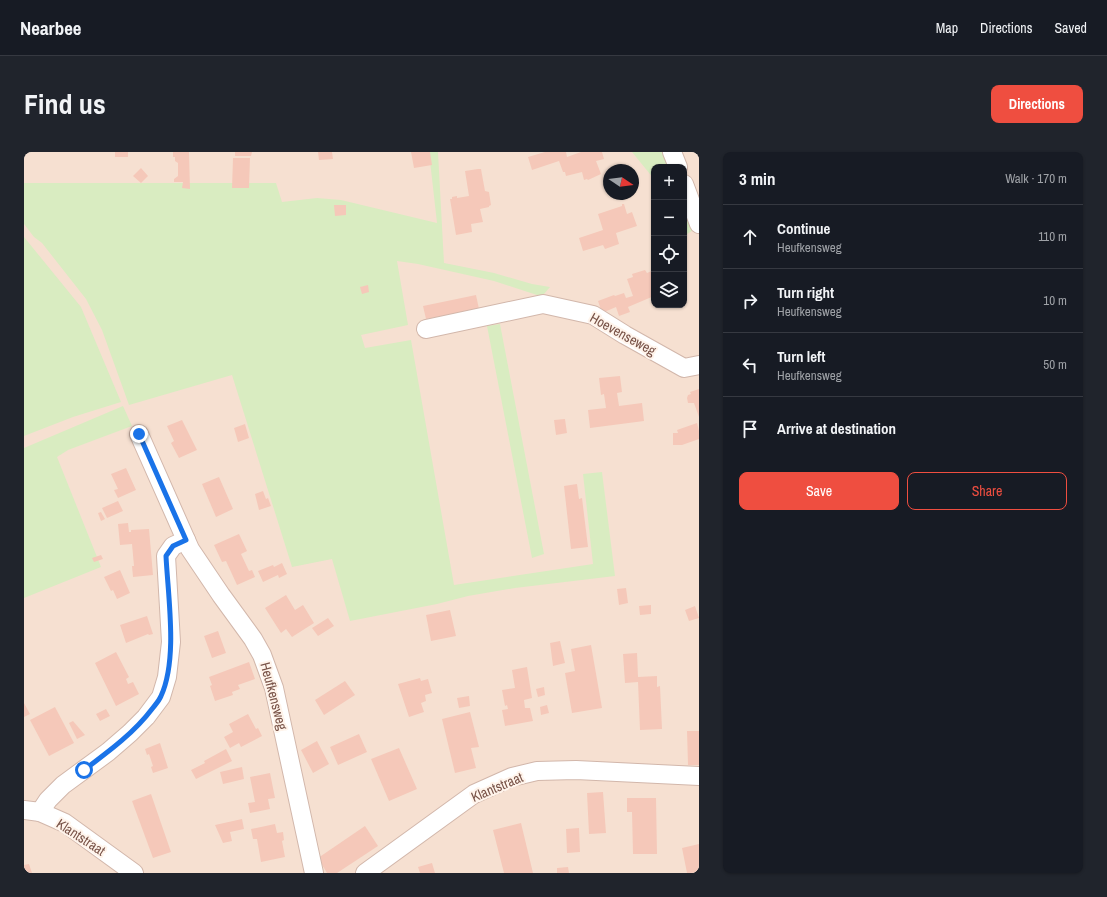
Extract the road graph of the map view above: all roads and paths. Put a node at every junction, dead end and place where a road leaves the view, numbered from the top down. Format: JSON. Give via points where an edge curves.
{"nodes":[{"id":1,"x":672,"y":152,"type":"edge"},
{"id":2,"x":677,"y":164,"type":"edge"},
{"id":3,"x":687,"y":192,"type":"edge"},
{"id":4,"x":699,"y":224,"type":"edge"},
{"id":5,"x":426,"y":329,"type":"dead end"},
{"id":6,"x":699,"y":365,"type":"edge"},
{"id":7,"x":139,"y":434,"type":"dead end"},
{"id":8,"x":186,"y":540,"type":"junction"},
{"id":9,"x":699,"y":776,"type":"edge"},
{"id":10,"x":32,"y":811,"type":"edge"},
{"id":11,"x":134,"y":873,"type":"edge"},
{"id":12,"x":314,"y":873,"type":"edge"},
{"id":13,"x":365,"y":873,"type":"edge"}],
"edges":[{"from":1,"to":2,"type":"street"},
{"from":3,"to":4,"type":"street"},
{"from":5,"to":6,"type":"street","name":"Hoevenseweg","via":[[543,304],[593,314],[625,336],[684,368]]},
{"from":7,"to":8,"type":"street","name":"Heufkensweg"},
{"from":8,"to":10,"type":"street","via":[[173,546],[166,556],[171,642],[167,677],[161,697],[130,733]]},
{"from":8,"to":12,"type":"street","name":"Heufkensweg","via":[[262,655],[274,688]]},
{"from":9,"to":13,"type":"street","name":"Klantstraat","via":[[576,770],[537,771],[512,777],[474,794]]},
{"from":10,"to":11,"type":"street","name":"Klantstraat","via":[[65,823]]}]}
